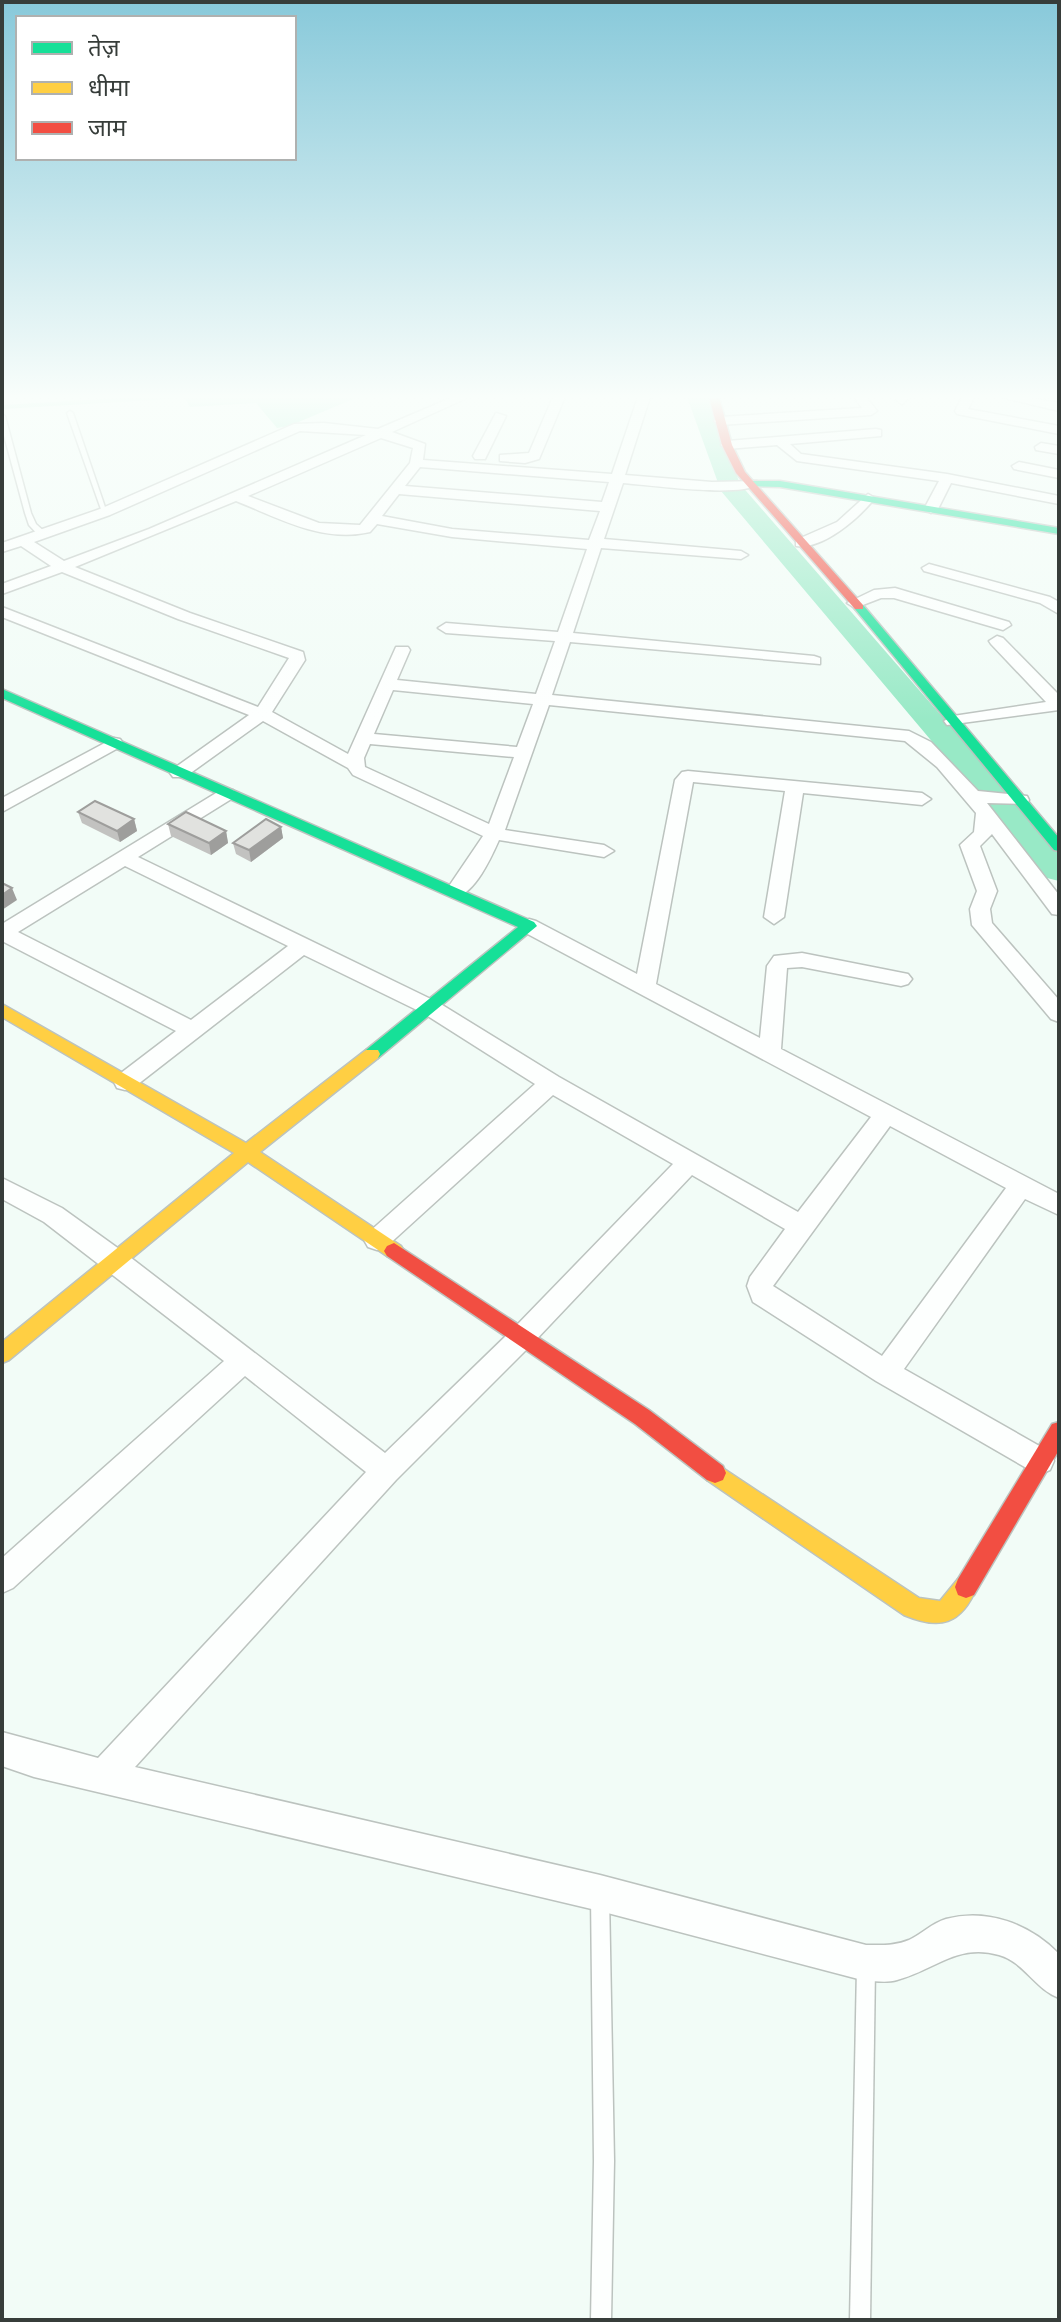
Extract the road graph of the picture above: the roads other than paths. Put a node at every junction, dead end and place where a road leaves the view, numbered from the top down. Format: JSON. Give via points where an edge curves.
{"nodes":[{"id":1,"x":26,"y":505,"type":"edge"},
{"id":2,"x":103,"y":505,"type":"edge"},
{"id":3,"x":120,"y":505,"type":"edge"},
{"id":4,"x":215,"y":505,"type":"edge"},
{"id":5,"x":263,"y":505,"type":"edge"},
{"id":6,"x":384,"y":505,"type":"edge"},
{"id":7,"x":586,"y":505,"type":"edge"},
{"id":8,"x":761,"y":505,"type":"edge"},
{"id":9,"x":861,"y":505,"type":"edge"},
{"id":10,"x":910,"y":505,"type":"edge"},
{"id":11,"x":933,"y":505,"type":"edge"},
{"id":12,"x":607,"y":507,"type":"joint"},
{"id":13,"x":931,"y":509,"type":"junction"},
{"id":14,"x":105,"y":512,"type":"junction"},
{"id":15,"x":375,"y":519,"type":"junction"},
{"id":16,"x":1059,"y":531,"type":"edge"},
{"id":17,"x":43,"y":535,"type":"junction"},
{"id":18,"x":25,"y":542,"type":"junction"},
{"id":19,"x":801,"y":543,"type":"junction"},
{"id":20,"x":593,"y":544,"type":"junction"},
{"id":21,"x":2,"y":548,"type":"edge"},
{"id":22,"x":741,"y":555,"type":"dead end"},
{"id":23,"x":2,"y":566,"type":"edge"},
{"id":24,"x":63,"y":567,"type":"junction"},
{"id":25,"x":929,"y":568,"type":"dead end"},
{"id":26,"x":25,"y":581,"type":"junction"},
{"id":27,"x":2,"y":589,"type":"edge"},
{"id":28,"x":855,"y":603,"type":"junction"},
{"id":29,"x":1059,"y":609,"type":"edge"},
{"id":30,"x":2,"y":612,"type":"edge"},
{"id":31,"x":446,"y":628,"type":"dead end"},
{"id":32,"x":565,"y":638,"type":"junction"},
{"id":33,"x":402,"y":650,"type":"dead end"},
{"id":34,"x":814,"y":661,"type":"dead end"},
{"id":35,"x":388,"y":684,"type":"junction"},
{"id":36,"x":2,"y":693,"type":"edge"},
{"id":37,"x":543,"y":698,"type":"junction"},
{"id":38,"x":262,"y":714,"type":"junction"},
{"id":39,"x":953,"y":721,"type":"junction"},
{"id":40,"x":364,"y":738,"type":"junction"},
{"id":41,"x":114,"y":743,"type":"junction"},
{"id":42,"x":523,"y":753,"type":"junction"},
{"id":43,"x":354,"y":764,"type":"junction"},
{"id":44,"x":179,"y":773,"type":"junction"},
{"id":45,"x":795,"y":785,"type":"junction"},
{"id":46,"x":227,"y":794,"type":"junction"},
{"id":47,"x":922,"y":799,"type":"dead end"},
{"id":48,"x":1013,"y":799,"type":"junction"},
{"id":49,"x":978,"y":802,"type":"junction"},
{"id":50,"x":2,"y":805,"type":"edge"},
{"id":51,"x":495,"y":834,"type":"junction"},
{"id":52,"x":1059,"y":847,"type":"edge"},
{"id":53,"x":604,"y":851,"type":"dead end"},
{"id":54,"x":124,"y":858,"type":"junction"},
{"id":55,"x":455,"y":892,"type":"junction"},
{"id":56,"x":1059,"y":909,"type":"edge"},
{"id":57,"x":774,"y":917,"type":"dead end"},
{"id":58,"x":529,"y":926,"type":"junction"},
{"id":59,"x":2,"y":933,"type":"edge"},
{"id":60,"x":303,"y":945,"type":"junction"},
{"id":61,"x":901,"y":979,"type":"dead end"},
{"id":62,"x":645,"y":987,"type":"junction"},
{"id":63,"x":431,"y":1008,"type":"junction"},
{"id":64,"x":4,"y":1012,"type":"edge"},
{"id":65,"x":1059,"y":1014,"type":"edge"},
{"id":66,"x":193,"y":1030,"type":"junction"},
{"id":67,"x":770,"y":1053,"type":"junction"},
{"id":68,"x":125,"y":1082,"type":"junction"},
{"id":69,"x":551,"y":1083,"type":"junction"},
{"id":70,"x":886,"y":1114,"type":"junction"},
{"id":71,"x":247,"y":1152,"type":"junction"},
{"id":72,"x":690,"y":1162,"type":"junction"},
{"id":73,"x":1021,"y":1186,"type":"junction"},
{"id":74,"x":2,"y":1188,"type":"edge"},
{"id":75,"x":1059,"y":1205,"type":"edge"},
{"id":76,"x":802,"y":1226,"type":"junction"},
{"id":77,"x":377,"y":1240,"type":"junction"},
{"id":78,"x":117,"y":1261,"type":"junction"},
{"id":79,"x":523,"y":1336,"type":"junction"},
{"id":80,"x":2,"y":1354,"type":"edge"},
{"id":81,"x":244,"y":1360,"type":"junction"},
{"id":82,"x":886,"y":1373,"type":"junction"},
{"id":83,"x":1059,"y":1431,"type":"edge"},
{"id":84,"x":1040,"y":1461,"type":"junction"},
{"id":85,"x":386,"y":1471,"type":"junction"},
{"id":86,"x":2,"y":1578,"type":"edge"},
{"id":87,"x":2,"y":1749,"type":"edge"},
{"id":88,"x":105,"y":1775,"type":"junction"},
{"id":89,"x":600,"y":1893,"type":"junction"},
{"id":90,"x":866,"y":1963,"type":"junction"},
{"id":91,"x":1059,"y":1980,"type":"edge"},
{"id":92,"x":601,"y":2320,"type":"edge"},
{"id":93,"x":860,"y":2320,"type":"edge"}],
"edges":[{"from":1,"to":17,"type":"lane"},
{"from":2,"to":14,"type":"lane"},
{"from":3,"to":14,"type":"street"},
{"from":4,"to":24,"type":"street"},
{"from":5,"to":15,"type":"street","via":[[341,532],[365,529]]},
{"from":6,"to":15,"type":"street"},
{"from":7,"to":12,"type":"street"},
{"from":8,"to":19,"type":"street"},
{"from":9,"to":19,"type":"street","via":[[842,525]]},
{"from":10,"to":13,"type":"street"},
{"from":11,"to":13,"type":"street"},
{"from":12,"to":20,"type":"street"},
{"from":13,"to":16,"type":"street"},
{"from":14,"to":17,"type":"street"},
{"from":15,"to":20,"type":"street","via":[[452,533]]},
{"from":17,"to":18,"type":"street"},
{"from":18,"to":21,"type":"street"},
{"from":18,"to":24,"type":"street"},
{"from":19,"to":28,"type":"street"},
{"from":20,"to":22,"type":"street"},
{"from":20,"to":32,"type":"street"},
{"from":23,"to":26,"type":"street"},
{"from":24,"to":26,"type":"street"},
{"from":24,"to":38,"type":"street","via":[[297,655]]},
{"from":25,"to":29,"type":"street","via":[[1045,600]]},
{"from":26,"to":27,"type":"street"},
{"from":28,"to":39,"type":"street"},
{"from":28,"to":39,"type":"street","via":[[895,593],[1000,633],[1059,705]]},
{"from":30,"to":38,"type":"street"},
{"from":31,"to":32,"type":"street"},
{"from":32,"to":34,"type":"street"},
{"from":32,"to":37,"type":"street"},
{"from":33,"to":35,"type":"street"},
{"from":35,"to":37,"type":"street"},
{"from":35,"to":40,"type":"street"},
{"from":36,"to":41,"type":"street"},
{"from":37,"to":42,"type":"street"},
{"from":37,"to":49,"type":"street","via":[[909,736]]},
{"from":38,"to":43,"type":"street"},
{"from":38,"to":44,"type":"street"},
{"from":39,"to":48,"type":"street"},
{"from":40,"to":42,"type":"street"},
{"from":40,"to":43,"type":"street"},
{"from":41,"to":44,"type":"street"},
{"from":41,"to":50,"type":"street"},
{"from":42,"to":51,"type":"street"},
{"from":43,"to":51,"type":"street","via":[[359,771]]},
{"from":44,"to":46,"type":"street"},
{"from":45,"to":47,"type":"street"},
{"from":45,"to":57,"type":"street"},
{"from":45,"to":62,"type":"street","via":[[697,775],[684,780]]},
{"from":46,"to":54,"type":"street"},
{"from":46,"to":55,"type":"street"},
{"from":48,"to":49,"type":"street"},
{"from":48,"to":52,"type":"street"},
{"from":49,"to":56,"type":"street"},
{"from":49,"to":65,"type":"street","via":[[983,834],[970,845],[987,891],[980,909],[982,925]]},
{"from":51,"to":53,"type":"street"},
{"from":51,"to":55,"type":"street","via":[[477,868]]},
{"from":54,"to":59,"type":"street"},
{"from":54,"to":60,"type":"street"},
{"from":55,"to":58,"type":"street"},
{"from":58,"to":62,"type":"street"},
{"from":58,"to":63,"type":"street"},
{"from":59,"to":66,"type":"street"},
{"from":60,"to":63,"type":"street"},
{"from":60,"to":66,"type":"street"},
{"from":61,"to":67,"type":"street","via":[[802,960],[781,961]]},
{"from":62,"to":67,"type":"street"},
{"from":63,"to":69,"type":"street"},
{"from":63,"to":71,"type":"street"},
{"from":64,"to":68,"type":"street"},
{"from":66,"to":68,"type":"street"},
{"from":67,"to":70,"type":"street"},
{"from":68,"to":71,"type":"street"},
{"from":69,"to":72,"type":"street"},
{"from":69,"to":77,"type":"street"},
{"from":70,"to":73,"type":"street"},
{"from":70,"to":76,"type":"street"},
{"from":71,"to":77,"type":"street"},
{"from":71,"to":78,"type":"street"},
{"from":72,"to":76,"type":"street"},
{"from":72,"to":79,"type":"street"},
{"from":73,"to":75,"type":"street"},
{"from":73,"to":82,"type":"street"},
{"from":74,"to":78,"type":"street","via":[[53,1215]]},
{"from":76,"to":82,"type":"street","via":[[763,1277],[762,1294]]},
{"from":77,"to":79,"type":"street"},
{"from":78,"to":80,"type":"street"},
{"from":78,"to":81,"type":"street"},
{"from":79,"to":84,"type":"street","via":[[738,1490],[929,1614],[945,1612],[957,1602]]},
{"from":79,"to":85,"type":"street"},
{"from":81,"to":85,"type":"street"},
{"from":81,"to":86,"type":"street"},
{"from":82,"to":84,"type":"street"},
{"from":83,"to":84,"type":"street"},
{"from":85,"to":88,"type":"street"},
{"from":87,"to":88,"type":"street"},
{"from":88,"to":89,"type":"street"},
{"from":89,"to":90,"type":"street"},
{"from":89,"to":92,"type":"lane","via":[[605,2138]]},
{"from":90,"to":91,"type":"street","via":[[894,1963],[947,1937],[977,1933],[1006,1938],[1033,1953]]},
{"from":90,"to":93,"type":"lane"}]}
